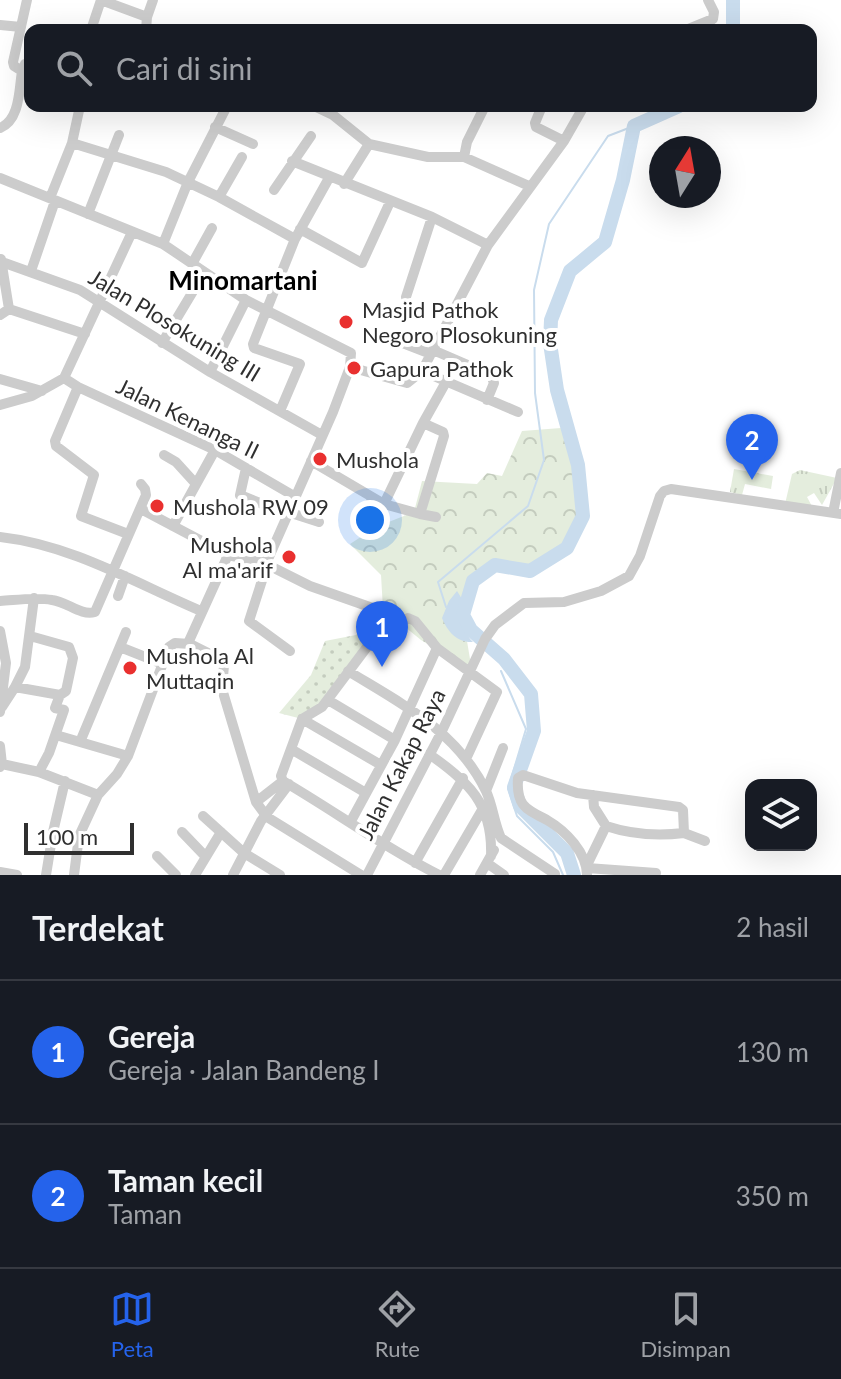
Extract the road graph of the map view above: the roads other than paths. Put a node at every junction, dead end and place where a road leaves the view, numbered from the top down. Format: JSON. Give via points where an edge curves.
{"nodes":[{"id":1,"x":27,"y":0,"type":"edge"},
{"id":2,"x":153,"y":0,"type":"edge"},
{"id":3,"x":708,"y":0,"type":"edge"},
{"id":4,"x":147,"y":17,"type":"junction"},
{"id":5,"x":93,"y":24,"type":"edge"},
{"id":6,"x":146,"y":24,"type":"edge"},
{"id":7,"x":701,"y":24,"type":"edge"},
{"id":8,"x":0,"y":25,"type":"edge"},
{"id":9,"x":21,"y":27,"type":"junction"},
{"id":10,"x":24,"y":67,"type":"edge"},
{"id":11,"x":24,"y":76,"type":"edge"},
{"id":12,"x":79,"y":112,"type":"edge"},
{"id":13,"x":224,"y":112,"type":"edge"},
{"id":14,"x":328,"y":112,"type":"edge"},
{"id":15,"x":482,"y":112,"type":"edge"},
{"id":16,"x":539,"y":112,"type":"edge"},
{"id":17,"x":581,"y":112,"type":"edge"},
{"id":18,"x":215,"y":127,"type":"junction"},
{"id":19,"x":0,"y":128,"type":"edge"},
{"id":20,"x":119,"y":135,"type":"dead end"},
{"id":21,"x":311,"y":136,"type":"dead end"},
{"id":22,"x":564,"y":141,"type":"junction"},
{"id":23,"x":72,"y":143,"type":"junction"},
{"id":24,"x":253,"y":144,"type":"dead end"},
{"id":25,"x":369,"y":144,"type":"junction"},
{"id":26,"x":113,"y":155,"type":"junction"},
{"id":27,"x":242,"y":157,"type":"dead end"},
{"id":28,"x":464,"y":157,"type":"junction"},
{"id":29,"x":292,"y":161,"type":"junction"},
{"id":30,"x":0,"y":178,"type":"edge"},
{"id":31,"x":329,"y":178,"type":"junction"},
{"id":32,"x":188,"y":182,"type":"junction"},
{"id":33,"x":344,"y":184,"type":"junction"},
{"id":34,"x":529,"y":186,"type":"junction"},
{"id":35,"x":274,"y":190,"type":"dead end"},
{"id":36,"x":219,"y":197,"type":"junction"},
{"id":37,"x":53,"y":200,"type":"junction"},
{"id":38,"x":390,"y":202,"type":"junction"},
{"id":39,"x":88,"y":214,"type":"junction"},
{"id":40,"x":432,"y":217,"type":"junction"},
{"id":41,"x":212,"y":228,"type":"dead end"},
{"id":42,"x":132,"y":232,"type":"junction"},
{"id":43,"x":298,"y":234,"type":"junction"},
{"id":44,"x":163,"y":244,"type":"junction"},
{"id":45,"x":488,"y":245,"type":"junction"},
{"id":46,"x":1,"y":260,"type":"edge"},
{"id":47,"x":192,"y":264,"type":"junction"},
{"id":48,"x":31,"y":271,"type":"junction"},
{"id":49,"x":195,"y":288,"type":"dead end"},
{"id":50,"x":406,"y":297,"type":"dead end"},
{"id":51,"x":246,"y":300,"type":"junction"},
{"id":52,"x":100,"y":305,"type":"junction"},
{"id":53,"x":266,"y":310,"type":"junction"},
{"id":54,"x":5,"y":312,"type":"edge"},
{"id":55,"x":85,"y":334,"type":"junction"},
{"id":56,"x":382,"y":335,"type":"dead end"},
{"id":57,"x":162,"y":343,"type":"junction"},
{"id":58,"x":432,"y":352,"type":"junction"},
{"id":59,"x":350,"y":367,"type":"junction"},
{"id":60,"x":422,"y":371,"type":"junction"},
{"id":61,"x":210,"y":372,"type":"junction"},
{"id":62,"x":64,"y":378,"type":"junction"},
{"id":63,"x":0,"y":379,"type":"edge"},
{"id":64,"x":446,"y":382,"type":"junction"},
{"id":65,"x":78,"y":387,"type":"junction"},
{"id":66,"x":42,"y":391,"type":"junction"},
{"id":67,"x":487,"y":400,"type":"junction"},
{"id":68,"x":0,"y":405,"type":"edge"},
{"id":69,"x":280,"y":411,"type":"junction"},
{"id":70,"x":518,"y":412,"type":"dead end"},
{"id":71,"x":423,"y":423,"type":"junction"},
{"id":72,"x":322,"y":435,"type":"junction"},
{"id":73,"x":215,"y":450,"type":"junction"},
{"id":74,"x":164,"y":455,"type":"dead end"},
{"id":75,"x":311,"y":461,"type":"junction"},
{"id":76,"x":246,"y":468,"type":"junction"},
{"id":77,"x":841,"y":473,"type":"edge"},
{"id":78,"x":141,"y":484,"type":"dead end"},
{"id":79,"x":196,"y":484,"type":"junction"},
{"id":80,"x":294,"y":496,"type":"junction"},
{"id":81,"x":373,"y":499,"type":"junction"},
{"id":82,"x":384,"y":504,"type":"junction"},
{"id":83,"x":141,"y":509,"type":"junction"},
{"id":84,"x":288,"y":513,"type":"junction"},
{"id":85,"x":837,"y":513,"type":"edge"},
{"id":86,"x":420,"y":514,"type":"junction"},
{"id":87,"x":360,"y":517,"type":"dead end"},
{"id":88,"x":436,"y":517,"type":"dead end"},
{"id":89,"x":319,"y":522,"type":"dead end"},
{"id":90,"x":173,"y":526,"type":"junction"},
{"id":91,"x":128,"y":534,"type":"junction"},
{"id":92,"x":0,"y":537,"type":"edge"},
{"id":93,"x":228,"y":555,"type":"junction"},
{"id":94,"x":266,"y":564,"type":"junction"},
{"id":95,"x":112,"y":570,"type":"junction"},
{"id":96,"x":125,"y":576,"type":"junction"},
{"id":97,"x":118,"y":596,"type":"dead end"},
{"id":98,"x":34,"y":598,"type":"junction"},
{"id":99,"x":0,"y":601,"type":"edge"},
{"id":100,"x":201,"y":611,"type":"junction"},
{"id":101,"x":384,"y":612,"type":"dead end"},
{"id":102,"x":0,"y":631,"type":"edge"},
{"id":103,"x":126,"y":632,"type":"dead end"},
{"id":104,"x":30,"y":636,"type":"junction"},
{"id":105,"x":190,"y":644,"type":"junction"},
{"id":106,"x":120,"y":647,"type":"junction"},
{"id":107,"x":437,"y":648,"type":"junction"},
{"id":108,"x":290,"y":651,"type":"dead end"},
{"id":109,"x":163,"y":664,"type":"junction"},
{"id":110,"x":348,"y":671,"type":"junction"},
{"id":111,"x":469,"y":671,"type":"junction"},
{"id":112,"x":15,"y":687,"type":"junction"},
{"id":113,"x":60,"y":695,"type":"junction"},
{"id":114,"x":328,"y":700,"type":"junction"},
{"id":115,"x":409,"y":709,"type":"junction"},
{"id":116,"x":0,"y":710,"type":"edge"},
{"id":117,"x":302,"y":719,"type":"junction"},
{"id":118,"x":442,"y":731,"type":"junction"},
{"id":119,"x":56,"y":735,"type":"junction"},
{"id":120,"x":395,"y":740,"type":"junction"},
{"id":121,"x":80,"y":742,"type":"junction"},
{"id":122,"x":0,"y":746,"type":"edge"},
{"id":123,"x":503,"y":748,"type":"dead end"},
{"id":124,"x":291,"y":749,"type":"junction"},
{"id":125,"x":429,"y":754,"type":"junction"},
{"id":126,"x":128,"y":756,"type":"junction"},
{"id":127,"x":466,"y":759,"type":"junction"},
{"id":128,"x":381,"y":765,"type":"junction"},
{"id":129,"x":1,"y":766,"type":"edge"},
{"id":130,"x":39,"y":772,"type":"junction"},
{"id":131,"x":463,"y":778,"type":"junction"},
{"id":132,"x":65,"y":781,"type":"junction"},
{"id":133,"x":286,"y":783,"type":"junction"},
{"id":134,"x":486,"y":791,"type":"junction"},
{"id":135,"x":366,"y":793,"type":"junction"},
{"id":136,"x":98,"y":795,"type":"junction"},
{"id":137,"x":593,"y":795,"type":"junction"},
{"id":138,"x":256,"y":802,"type":"junction"},
{"id":139,"x":482,"y":810,"type":"junction"},
{"id":140,"x":203,"y":816,"type":"dead end"},
{"id":141,"x":267,"y":817,"type":"junction"},
{"id":142,"x":351,"y":821,"type":"junction"},
{"id":143,"x":606,"y":826,"type":"junction"},
{"id":144,"x":182,"y":832,"type":"dead end"},
{"id":145,"x":221,"y":832,"type":"junction"},
{"id":146,"x":684,"y":833,"type":"junction"},
{"id":147,"x":501,"y":838,"type":"junction"},
{"id":148,"x":705,"y":841,"type":"dead end"},
{"id":149,"x":382,"y":845,"type":"junction"},
{"id":150,"x":244,"y":853,"type":"junction"},
{"id":151,"x":157,"y":856,"type":"dead end"},
{"id":152,"x":205,"y":856,"type":"junction"},
{"id":153,"x":489,"y":860,"type":"junction"},
{"id":154,"x":415,"y":863,"type":"junction"},
{"id":155,"x":587,"y":870,"type":"edge"},
{"id":156,"x":0,"y":872,"type":"edge"},
{"id":157,"x":548,"y":872,"type":"edge"},
{"id":158,"x":656,"y":873,"type":"edge"},
{"id":159,"x":17,"y":875,"type":"edge"},
{"id":160,"x":46,"y":875,"type":"edge"},
{"id":161,"x":74,"y":875,"type":"edge"},
{"id":162,"x":176,"y":875,"type":"edge"},
{"id":163,"x":195,"y":875,"type":"edge"},
{"id":164,"x":233,"y":875,"type":"edge"},
{"id":165,"x":280,"y":875,"type":"edge"},
{"id":166,"x":361,"y":875,"type":"edge"},
{"id":167,"x":367,"y":875,"type":"edge"},
{"id":168,"x":442,"y":875,"type":"edge"},
{"id":169,"x":480,"y":875,"type":"edge"},
{"id":170,"x":503,"y":875,"type":"edge"}],
"edges":[{"from":1,"to":9,"type":"street"},
{"from":2,"to":4,"type":"street"},
{"from":3,"to":7,"type":"street","via":[[713,19]]},
{"from":4,"to":5,"type":"street","via":[[101,0]]},
{"from":4,"to":6,"type":"street"},
{"from":8,"to":9,"type":"street"},
{"from":9,"to":10,"type":"street","via":[[13,62],[17,69]]},
{"from":11,"to":19,"type":"street","via":[[15,115]]},
{"from":12,"to":23,"type":"street"},
{"from":13,"to":18,"type":"street"},
{"from":14,"to":25,"type":"street"},
{"from":15,"to":28,"type":"street"},
{"from":16,"to":22,"type":"street","via":[[536,127]]},
{"from":17,"to":22,"type":"street"},
{"from":18,"to":24,"type":"street"},
{"from":18,"to":32,"type":"street"},
{"from":20,"to":26,"type":"street"},
{"from":21,"to":29,"type":"street"},
{"from":22,"to":34,"type":"street"},
{"from":23,"to":26,"type":"street"},
{"from":23,"to":37,"type":"street"},
{"from":25,"to":28,"type":"street","via":[[428,157]]},
{"from":25,"to":33,"type":"street"},
{"from":26,"to":32,"type":"street"},
{"from":26,"to":39,"type":"street"},
{"from":27,"to":36,"type":"street"},
{"from":28,"to":34,"type":"street"},
{"from":29,"to":31,"type":"street"},
{"from":29,"to":35,"type":"street"},
{"from":30,"to":37,"type":"street"},
{"from":31,"to":33,"type":"street"},
{"from":31,"to":43,"type":"street"},
{"from":32,"to":36,"type":"street"},
{"from":32,"to":44,"type":"street"},
{"from":33,"to":38,"type":"street"},
{"from":34,"to":45,"type":"street"},
{"from":36,"to":43,"type":"street"},
{"from":37,"to":39,"type":"street"},
{"from":37,"to":48,"type":"street"},
{"from":38,"to":40,"type":"street"},
{"from":38,"to":43,"type":"street","via":[[362,263]]},
{"from":39,"to":42,"type":"street"},
{"from":40,"to":45,"type":"street"},
{"from":40,"to":50,"type":"street"},
{"from":41,"to":47,"type":"street"},
{"from":42,"to":44,"type":"street"},
{"from":42,"to":52,"type":"street"},
{"from":43,"to":53,"type":"street"},
{"from":44,"to":47,"type":"street"},
{"from":45,"to":58,"type":"street"},
{"from":46,"to":48,"type":"street","name":"Jalan Plosokuning III"},
{"from":46,"to":54,"type":"street"},
{"from":47,"to":51,"type":"street"},
{"from":48,"to":52,"type":"street","name":"Jalan Plosokuning III","via":[[80,290]]},
{"from":49,"to":57,"type":"street"},
{"from":51,"to":53,"type":"street"},
{"from":51,"to":61,"type":"street"},
{"from":52,"to":55,"type":"street"},
{"from":52,"to":57,"type":"street","name":"Jalan Plosokuning III"},
{"from":53,"to":59,"type":"street","via":[[348,350]]},
{"from":53,"to":69,"type":"street","via":[[253,346],[300,364]]},
{"from":54,"to":55,"type":"street"},
{"from":55,"to":62,"type":"street"},
{"from":56,"to":58,"type":"street"},
{"from":57,"to":61,"type":"street","name":"Jalan Plosokuning III"},
{"from":58,"to":60,"type":"street"},
{"from":58,"to":67,"type":"street","via":[[493,376]]},
{"from":59,"to":60,"type":"street","via":[[407,383]]},
{"from":59,"to":72,"type":"street"},
{"from":60,"to":64,"type":"street"},
{"from":61,"to":69,"type":"street","name":"Jalan Plosokuning III"},
{"from":62,"to":65,"type":"street","name":"Jalan Kenanga II"},
{"from":62,"to":66,"type":"street"},
{"from":63,"to":66,"type":"street"},
{"from":64,"to":67,"type":"street"},
{"from":64,"to":71,"type":"street"},
{"from":65,"to":73,"type":"street","name":"Jalan Kenanga II"},
{"from":65,"to":91,"type":"street","via":[[56,446],[94,475],[81,516]]},
{"from":66,"to":68,"type":"street"},
{"from":67,"to":70,"type":"street"},
{"from":69,"to":72,"type":"street","name":"Jalan Plosokuning III"},
{"from":71,"to":82,"type":"street"},
{"from":71,"to":86,"type":"street","via":[[444,436]]},
{"from":72,"to":75,"type":"street"},
{"from":73,"to":76,"type":"street","name":"Jalan Kenanga II"},
{"from":73,"to":79,"type":"street"},
{"from":74,"to":79,"type":"street"},
{"from":75,"to":80,"type":"street"},
{"from":75,"to":81,"type":"street"},
{"from":76,"to":80,"type":"street","name":"Jalan Kenanga II"},
{"from":76,"to":84,"type":"street","via":[[240,495]]},
{"from":77,"to":85,"type":"street"},
{"from":78,"to":83,"type":"street","via":[[146,492]]},
{"from":79,"to":90,"type":"street"},
{"from":80,"to":84,"type":"street"},
{"from":81,"to":82,"type":"street"},
{"from":81,"to":87,"type":"street"},
{"from":82,"to":86,"type":"street"},
{"from":83,"to":90,"type":"street"},
{"from":83,"to":91,"type":"street"},
{"from":84,"to":89,"type":"street"},
{"from":84,"to":94,"type":"street"},
{"from":85,"to":111,"type":"street","name":"Jalan Kakap Raya","via":[[664,491],[629,576],[564,602],[524,603],[505,615],[485,639]]},
{"from":86,"to":88,"type":"street"},
{"from":90,"to":93,"type":"street"},
{"from":91,"to":95,"type":"street"},
{"from":92,"to":95,"type":"street","via":[[61,550]]},
{"from":93,"to":94,"type":"street"},
{"from":93,"to":100,"type":"street"},
{"from":94,"to":101,"type":"street"},
{"from":94,"to":108,"type":"street","via":[[249,621]]},
{"from":95,"to":96,"type":"street"},
{"from":95,"to":98,"type":"street","via":[[92,613]]},
{"from":96,"to":97,"type":"street"},
{"from":96,"to":100,"type":"street"},
{"from":98,"to":99,"type":"street"},
{"from":98,"to":104,"type":"street"},
{"from":100,"to":105,"type":"street"},
{"from":102,"to":116,"type":"street","via":[[6,663]]},
{"from":103,"to":106,"type":"street"},
{"from":104,"to":112,"type":"street"},
{"from":104,"to":113,"type":"street","via":[[65,645],[73,653],[66,691]]},
{"from":105,"to":109,"type":"street","via":[[171,645]]},
{"from":105,"to":138,"type":"street","via":[[224,665],[222,689]]},
{"from":106,"to":109,"type":"street"},
{"from":106,"to":121,"type":"street"},
{"from":107,"to":110,"type":"street","via":[[415,621],[405,618],[373,639]]},
{"from":107,"to":111,"type":"street"},
{"from":107,"to":115,"type":"street"},
{"from":109,"to":126,"type":"street"},
{"from":110,"to":114,"type":"street"},
{"from":110,"to":115,"type":"street"},
{"from":111,"to":118,"type":"street","name":"Jalan Kakap Raya"},
{"from":111,"to":127,"type":"street","via":[[497,692]]},
{"from":112,"to":113,"type":"street"},
{"from":112,"to":116,"type":"street"},
{"from":113,"to":119,"type":"street","via":[[55,708],[64,710]]},
{"from":114,"to":117,"type":"street"},
{"from":114,"to":120,"type":"street"},
{"from":115,"to":118,"type":"street"},
{"from":115,"to":120,"type":"street"},
{"from":117,"to":124,"type":"street"},
{"from":117,"to":128,"type":"street"},
{"from":118,"to":125,"type":"street","name":"Jalan Kakap Raya"},
{"from":118,"to":127,"type":"street"},
{"from":119,"to":121,"type":"street"},
{"from":119,"to":130,"type":"street"},
{"from":120,"to":128,"type":"street"},
{"from":121,"to":126,"type":"street"},
{"from":122,"to":129,"type":"street"},
{"from":123,"to":134,"type":"street"},
{"from":124,"to":133,"type":"street","via":[[281,776]]},
{"from":124,"to":135,"type":"street"},
{"from":125,"to":131,"type":"street"},
{"from":125,"to":149,"type":"street","name":"Jalan Kakap Raya"},
{"from":126,"to":136,"type":"street"},
{"from":127,"to":134,"type":"street"},
{"from":128,"to":135,"type":"street"},
{"from":129,"to":130,"type":"street"},
{"from":130,"to":132,"type":"street"},
{"from":131,"to":139,"type":"street"},
{"from":131,"to":154,"type":"street"},
{"from":132,"to":136,"type":"street"},
{"from":132,"to":160,"type":"street"},
{"from":133,"to":138,"type":"street"},
{"from":133,"to":141,"type":"street"},
{"from":133,"to":142,"type":"street"},
{"from":134,"to":147,"type":"street"},
{"from":135,"to":142,"type":"street"},
{"from":136,"to":161,"type":"street","via":[[79,836]]},
{"from":137,"to":143,"type":"street"},
{"from":137,"to":146,"type":"street","via":[[679,807]]},
{"from":137,"to":155,"type":"street","via":[[523,775],[518,778],[522,803],[561,830]]},
{"from":138,"to":141,"type":"street"},
{"from":139,"to":153,"type":"street","via":[[490,833]]},
{"from":139,"to":168,"type":"street"},
{"from":140,"to":145,"type":"street"},
{"from":141,"to":150,"type":"street"},
{"from":141,"to":166,"type":"street"},
{"from":142,"to":149,"type":"street"},
{"from":143,"to":146,"type":"street"},
{"from":143,"to":155,"type":"street"},
{"from":144,"to":152,"type":"street"},
{"from":145,"to":150,"type":"street"},
{"from":145,"to":152,"type":"street"},
{"from":146,"to":148,"type":"street"},
{"from":147,"to":153,"type":"street"},
{"from":147,"to":157,"type":"street"},
{"from":149,"to":154,"type":"street"},
{"from":149,"to":167,"type":"street","name":"Jalan Kakap Raya"},
{"from":150,"to":164,"type":"street"},
{"from":150,"to":165,"type":"street"},
{"from":151,"to":162,"type":"street"},
{"from":152,"to":163,"type":"street"},
{"from":153,"to":169,"type":"street"},
{"from":153,"to":170,"type":"street"},
{"from":154,"to":168,"type":"street"},
{"from":155,"to":158,"type":"street"},
{"from":156,"to":159,"type":"street"}]}
